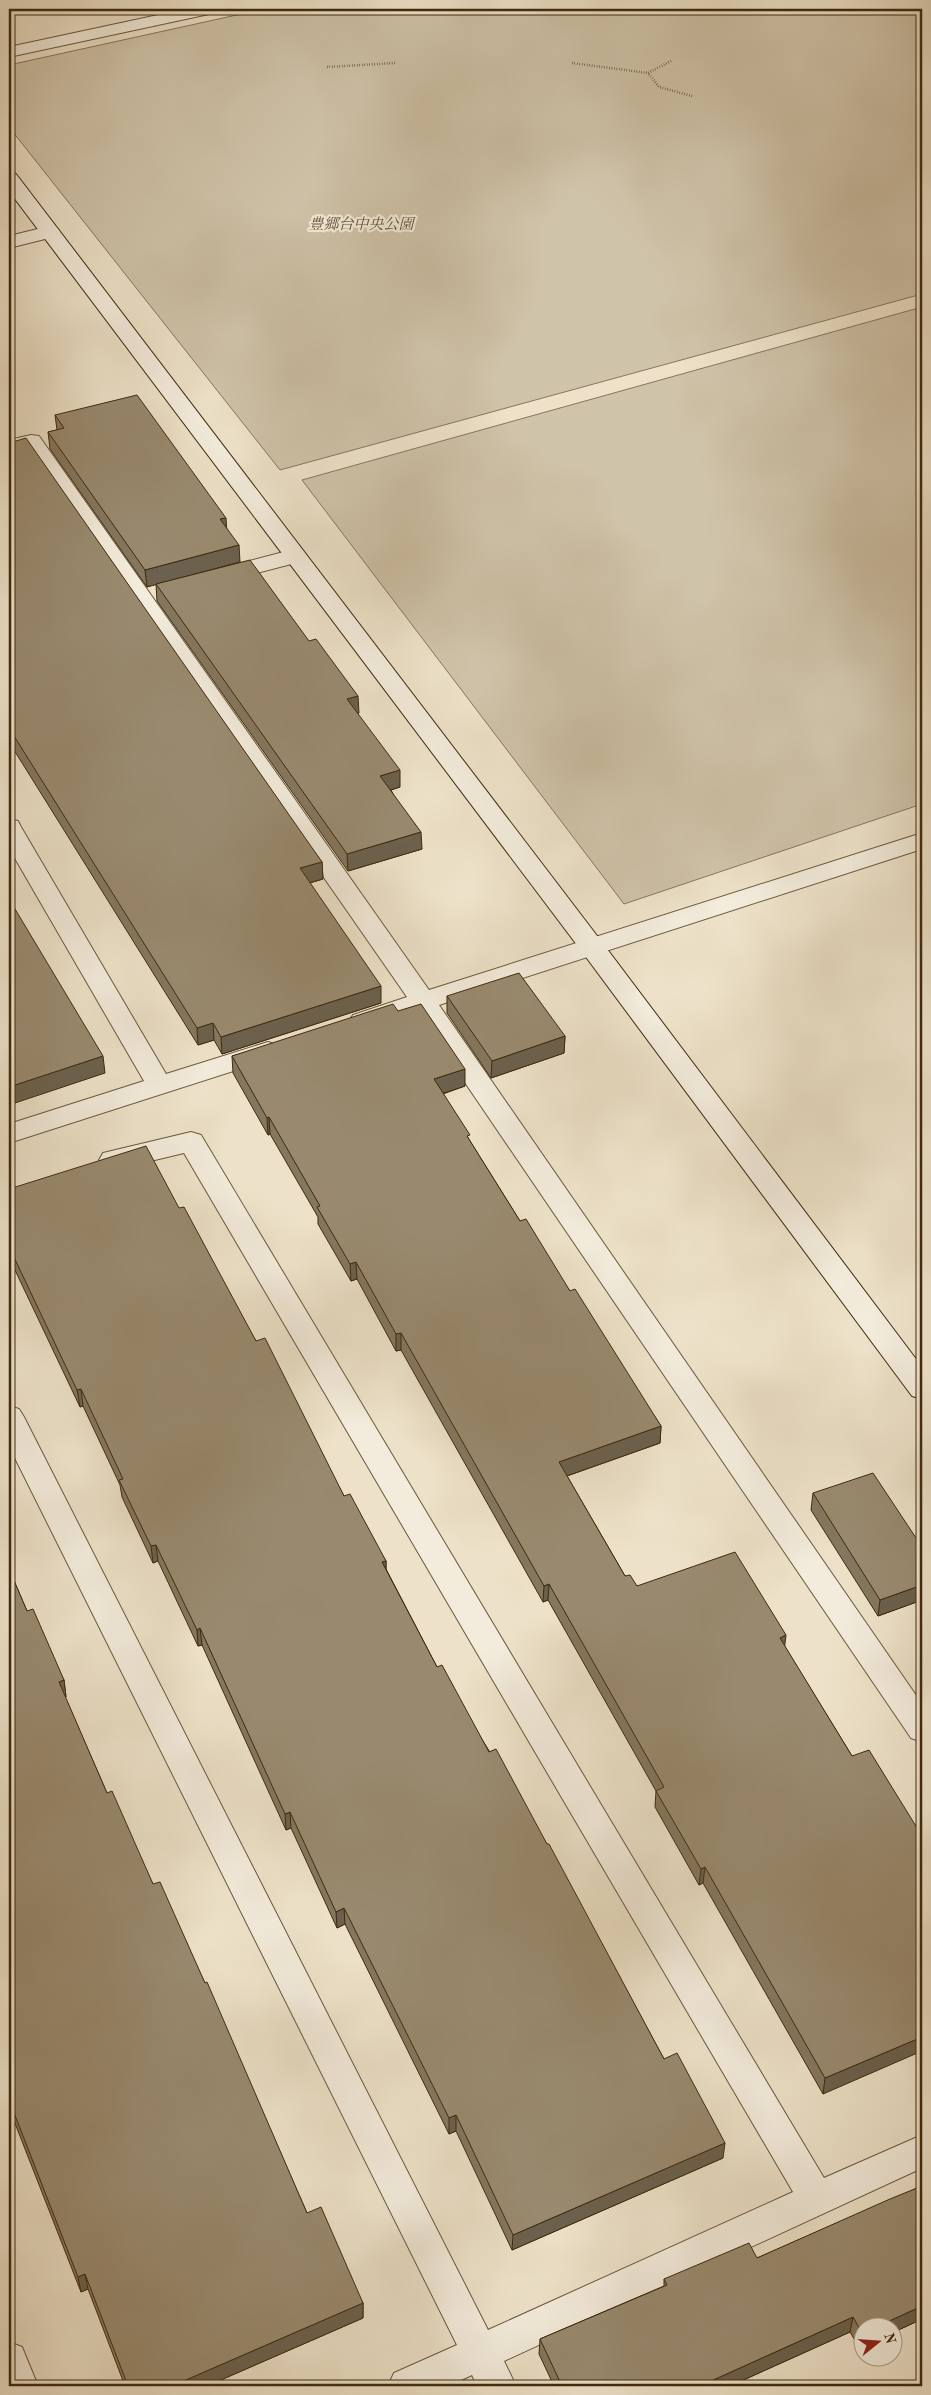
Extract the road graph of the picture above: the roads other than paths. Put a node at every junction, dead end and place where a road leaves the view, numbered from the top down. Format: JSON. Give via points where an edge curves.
{"nodes":[{"id":1,"x":209,"y":9,"type":"edge"},
{"id":2,"x":9,"y":52,"type":"edge"},
{"id":3,"x":9,"y":178,"type":"edge"},
{"id":4,"x":50,"y":232,"type":"junction"},
{"id":5,"x":9,"y":242,"type":"edge"},
{"id":6,"x":9,"y":446,"type":"edge"},
{"id":7,"x":295,"y":556,"type":"junction"},
{"id":8,"x":199,"y":582,"type":"edge"},
{"id":9,"x":9,"y":827,"type":"edge"},
{"id":10,"x":922,"y":841,"type":"edge"},
{"id":11,"x":592,"y":947,"type":"junction"},
{"id":12,"x":423,"y":1001,"type":"junction"},
{"id":13,"x":339,"y":1028,"type":"edge"},
{"id":14,"x":292,"y":1043,"type":"edge"},
{"id":15,"x":160,"y":1086,"type":"junction"},
{"id":16,"x":9,"y":1134,"type":"edge"},
{"id":17,"x":83,"y":1170,"type":"edge"},
{"id":18,"x":922,"y":1388,"type":"edge"},
{"id":19,"x":9,"y":1417,"type":"edge"},
{"id":20,"x":922,"y":1729,"type":"edge"},
{"id":21,"x":922,"y":2151,"type":"edge"},
{"id":22,"x":817,"y":2199,"type":"junction"},
{"id":23,"x":480,"y":2353,"type":"junction"},
{"id":24,"x":9,"y":2360,"type":"edge"},
{"id":25,"x":19,"y":2386,"type":"edge"},
{"id":26,"x":407,"y":2386,"type":"edge"},
{"id":27,"x":497,"y":2386,"type":"edge"}],
"edges":[{"from":1,"to":2,"type":"street"},
{"from":3,"to":4,"type":"street"},
{"from":4,"to":5,"type":"street"},
{"from":4,"to":7,"type":"street"},
{"from":6,"to":12,"type":"street","via":[[31,440],[150,595]]},
{"from":7,"to":8,"type":"street"},
{"from":7,"to":11,"type":"street"},
{"from":9,"to":15,"type":"street"},
{"from":10,"to":11,"type":"street"},
{"from":11,"to":12,"type":"street"},
{"from":11,"to":18,"type":"street"},
{"from":12,"to":13,"type":"street"},
{"from":12,"to":20,"type":"street"},
{"from":14,"to":15,"type":"street"},
{"from":15,"to":16,"type":"street"},
{"from":17,"to":22,"type":"street","via":[[129,1155],[191,1142]]},
{"from":19,"to":23,"type":"street"},
{"from":21,"to":22,"type":"street"},
{"from":22,"to":23,"type":"street"},
{"from":23,"to":26,"type":"street"},
{"from":23,"to":27,"type":"street"},
{"from":24,"to":25,"type":"street"}]}
